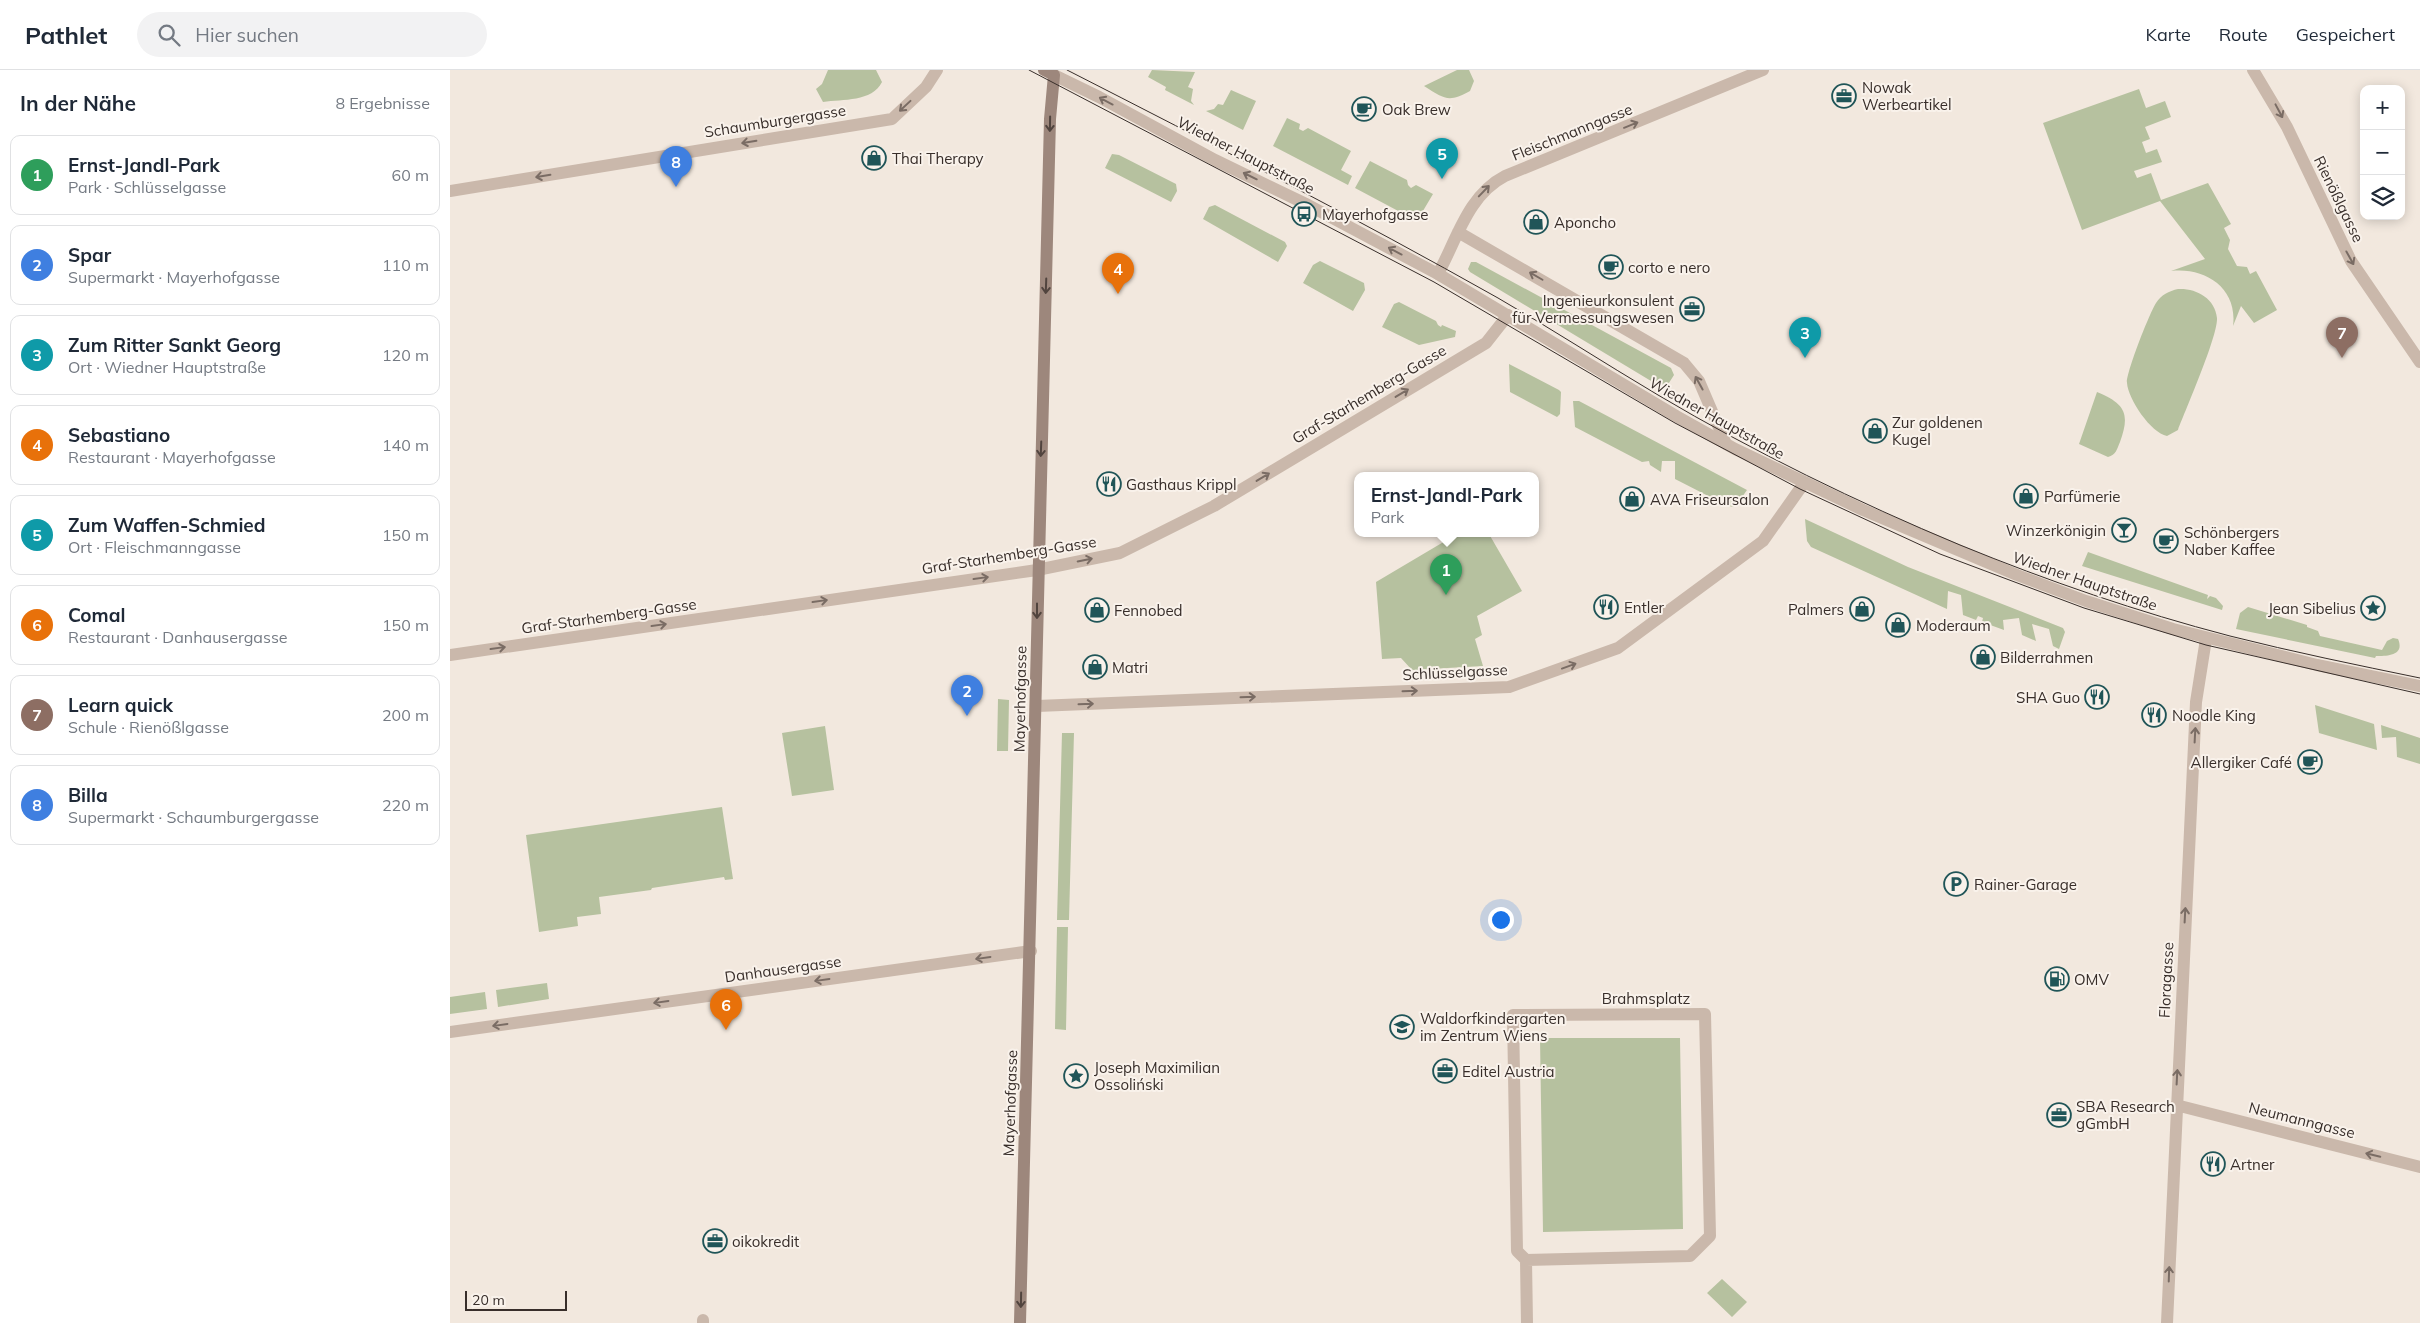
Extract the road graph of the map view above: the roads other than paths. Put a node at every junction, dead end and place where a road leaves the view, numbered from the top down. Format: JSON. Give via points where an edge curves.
{"nodes":[{"id":1,"x":937,"y":70,"type":"edge"},
{"id":2,"x":1763,"y":70,"type":"edge"},
{"id":3,"x":2253,"y":70,"type":"edge"},
{"id":4,"x":1049,"y":73,"type":"edge"},
{"id":5,"x":450,"y":191,"type":"edge"},
{"id":6,"x":1458,"y":232,"type":"junction"},
{"id":7,"x":1438,"y":274,"type":"junction"},
{"id":8,"x":1508,"y":315,"type":"junction"},
{"id":9,"x":2420,"y":362,"type":"edge"},
{"id":10,"x":1726,"y":444,"type":"junction"},
{"id":11,"x":1804,"y":483,"type":"junction"},
{"id":12,"x":1037,"y":570,"type":"junction"},
{"id":13,"x":2206,"y":639,"type":"junction"},
{"id":14,"x":450,"y":655,"type":"edge"},
{"id":15,"x":2420,"y":685,"type":"edge"},
{"id":16,"x":1037,"y":706,"type":"junction"},
{"id":17,"x":1031,"y":951,"type":"junction"},
{"id":18,"x":450,"y":1032,"type":"edge"},
{"id":19,"x":2176,"y":1105,"type":"junction"},
{"id":20,"x":2420,"y":1167,"type":"edge"},
{"id":21,"x":1526,"y":1260,"type":"junction"},
{"id":22,"x":1020,"y":1323,"type":"edge"},
{"id":23,"x":1527,"y":1323,"type":"edge"},
{"id":24,"x":2167,"y":1323,"type":"edge"}],
"edges":[{"from":1,"to":5,"type":"street","name":"Schaumburgergasse","one_way":true,"via":[[926,87],[892,119]]},
{"from":6,"to":2,"type":"street","name":"Fleischmanngasse","one_way":true,"via":[[1480,194],[1497,180]]},
{"from":3,"to":9,"type":"street","name":"Rienößlgasse","one_way":true,"via":[[2287,127],[2351,261]]},
{"from":7,"to":4,"type":"street","name":"Wiedner Hauptstraße","one_way":true,"via":[[1308,204]]},
{"from":4,"to":12,"type":"main road","name":"Mayerhofgasse","one_way":true},
{"from":6,"to":7,"type":"street","name":"Fleischmanngasse"},
{"from":10,"to":6,"type":"street","one_way":true,"via":[[1699,381],[1684,363]]},
{"from":7,"to":8,"type":"street","name":"Wiedner Hauptstraße"},
{"from":8,"to":10,"type":"street","name":"Wiedner Hauptstraße"},
{"from":12,"to":8,"type":"street","name":"Graf-Starhemberg-Gasse","one_way":true,"via":[[1120,553],[1214,506],[1486,343]]},
{"from":10,"to":11,"type":"street","name":"Wiedner Hauptstraße"},
{"from":11,"to":13,"type":"street","name":"Wiedner Hauptstraße","via":[[2017,575]]},
{"from":16,"to":11,"type":"street","name":"Schlüsselgasse","one_way":true,"via":[[1509,687],[1618,648],[1763,541]]},
{"from":14,"to":12,"type":"street","name":"Graf-Starhemberg-Gasse","one_way":true},
{"from":12,"to":16,"type":"main road","name":"Mayerhofgasse","one_way":true},
{"from":13,"to":15,"type":"street","name":"Wiedner Hauptstraße"},
{"from":19,"to":13,"type":"street","name":"Floragasse","one_way":true,"via":[[2196,702]]},
{"from":16,"to":17,"type":"main road","name":"Mayerhofgasse"},
{"from":17,"to":18,"type":"street","name":"Danhausergasse","one_way":true},
{"from":17,"to":22,"type":"main road","name":"Mayerhofgasse","one_way":true},
{"from":20,"to":19,"type":"street","name":"Neumanngasse","one_way":true},
{"from":24,"to":19,"type":"street","name":"Floragasse","one_way":true},
{"from":21,"to":21,"type":"street","name":"Brahmsplatz","via":[[1690,1256],[1710,1236],[1705,1014],[1513,1015],[1517,1251]]},
{"from":21,"to":23,"type":"street"}]}
